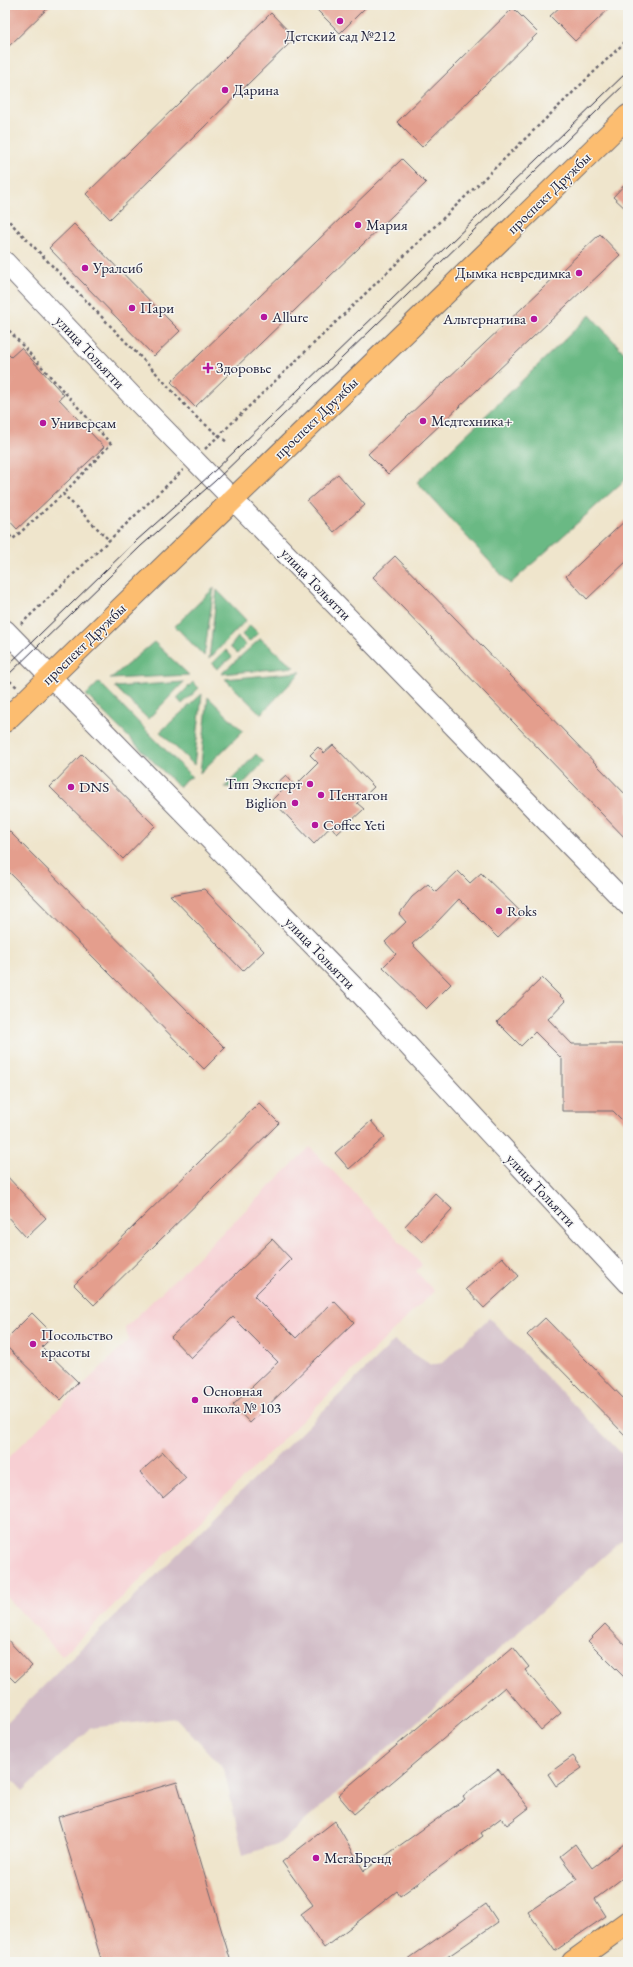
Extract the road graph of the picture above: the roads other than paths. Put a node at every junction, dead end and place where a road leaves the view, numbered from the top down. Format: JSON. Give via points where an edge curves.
{"nodes":[{"id":1,"x":628,"y":116,"type":"edge"},
{"id":2,"x":5,"y":262,"type":"edge"},
{"id":3,"x":233,"y":499,"type":"junction"},
{"id":4,"x":8,"y":632,"type":"edge"},
{"id":5,"x":50,"y":677,"type":"junction"},
{"id":6,"x":5,"y":721,"type":"edge"},
{"id":7,"x":628,"y":905,"type":"edge"},
{"id":8,"x":628,"y":1283,"type":"edge"},
{"id":9,"x":628,"y":1922,"type":"edge"},
{"id":10,"x":573,"y":1962,"type":"edge"}],
"edges":[{"from":1,"to":3,"type":"main road","name":"проспект Дружбы"},
{"from":2,"to":3,"type":"street","name":"улица Тольятти"},
{"from":3,"to":5,"type":"main road","name":"проспект Дружбы"},
{"from":3,"to":7,"type":"street","name":"улица Тольятти"},
{"from":4,"to":5,"type":"street","name":"улица Тольятти"},
{"from":5,"to":6,"type":"main road","name":"проспект Дружбы"},
{"from":5,"to":8,"type":"street","name":"улица Тольятти","via":[[354,987]]},
{"from":9,"to":10,"type":"main road"}]}
